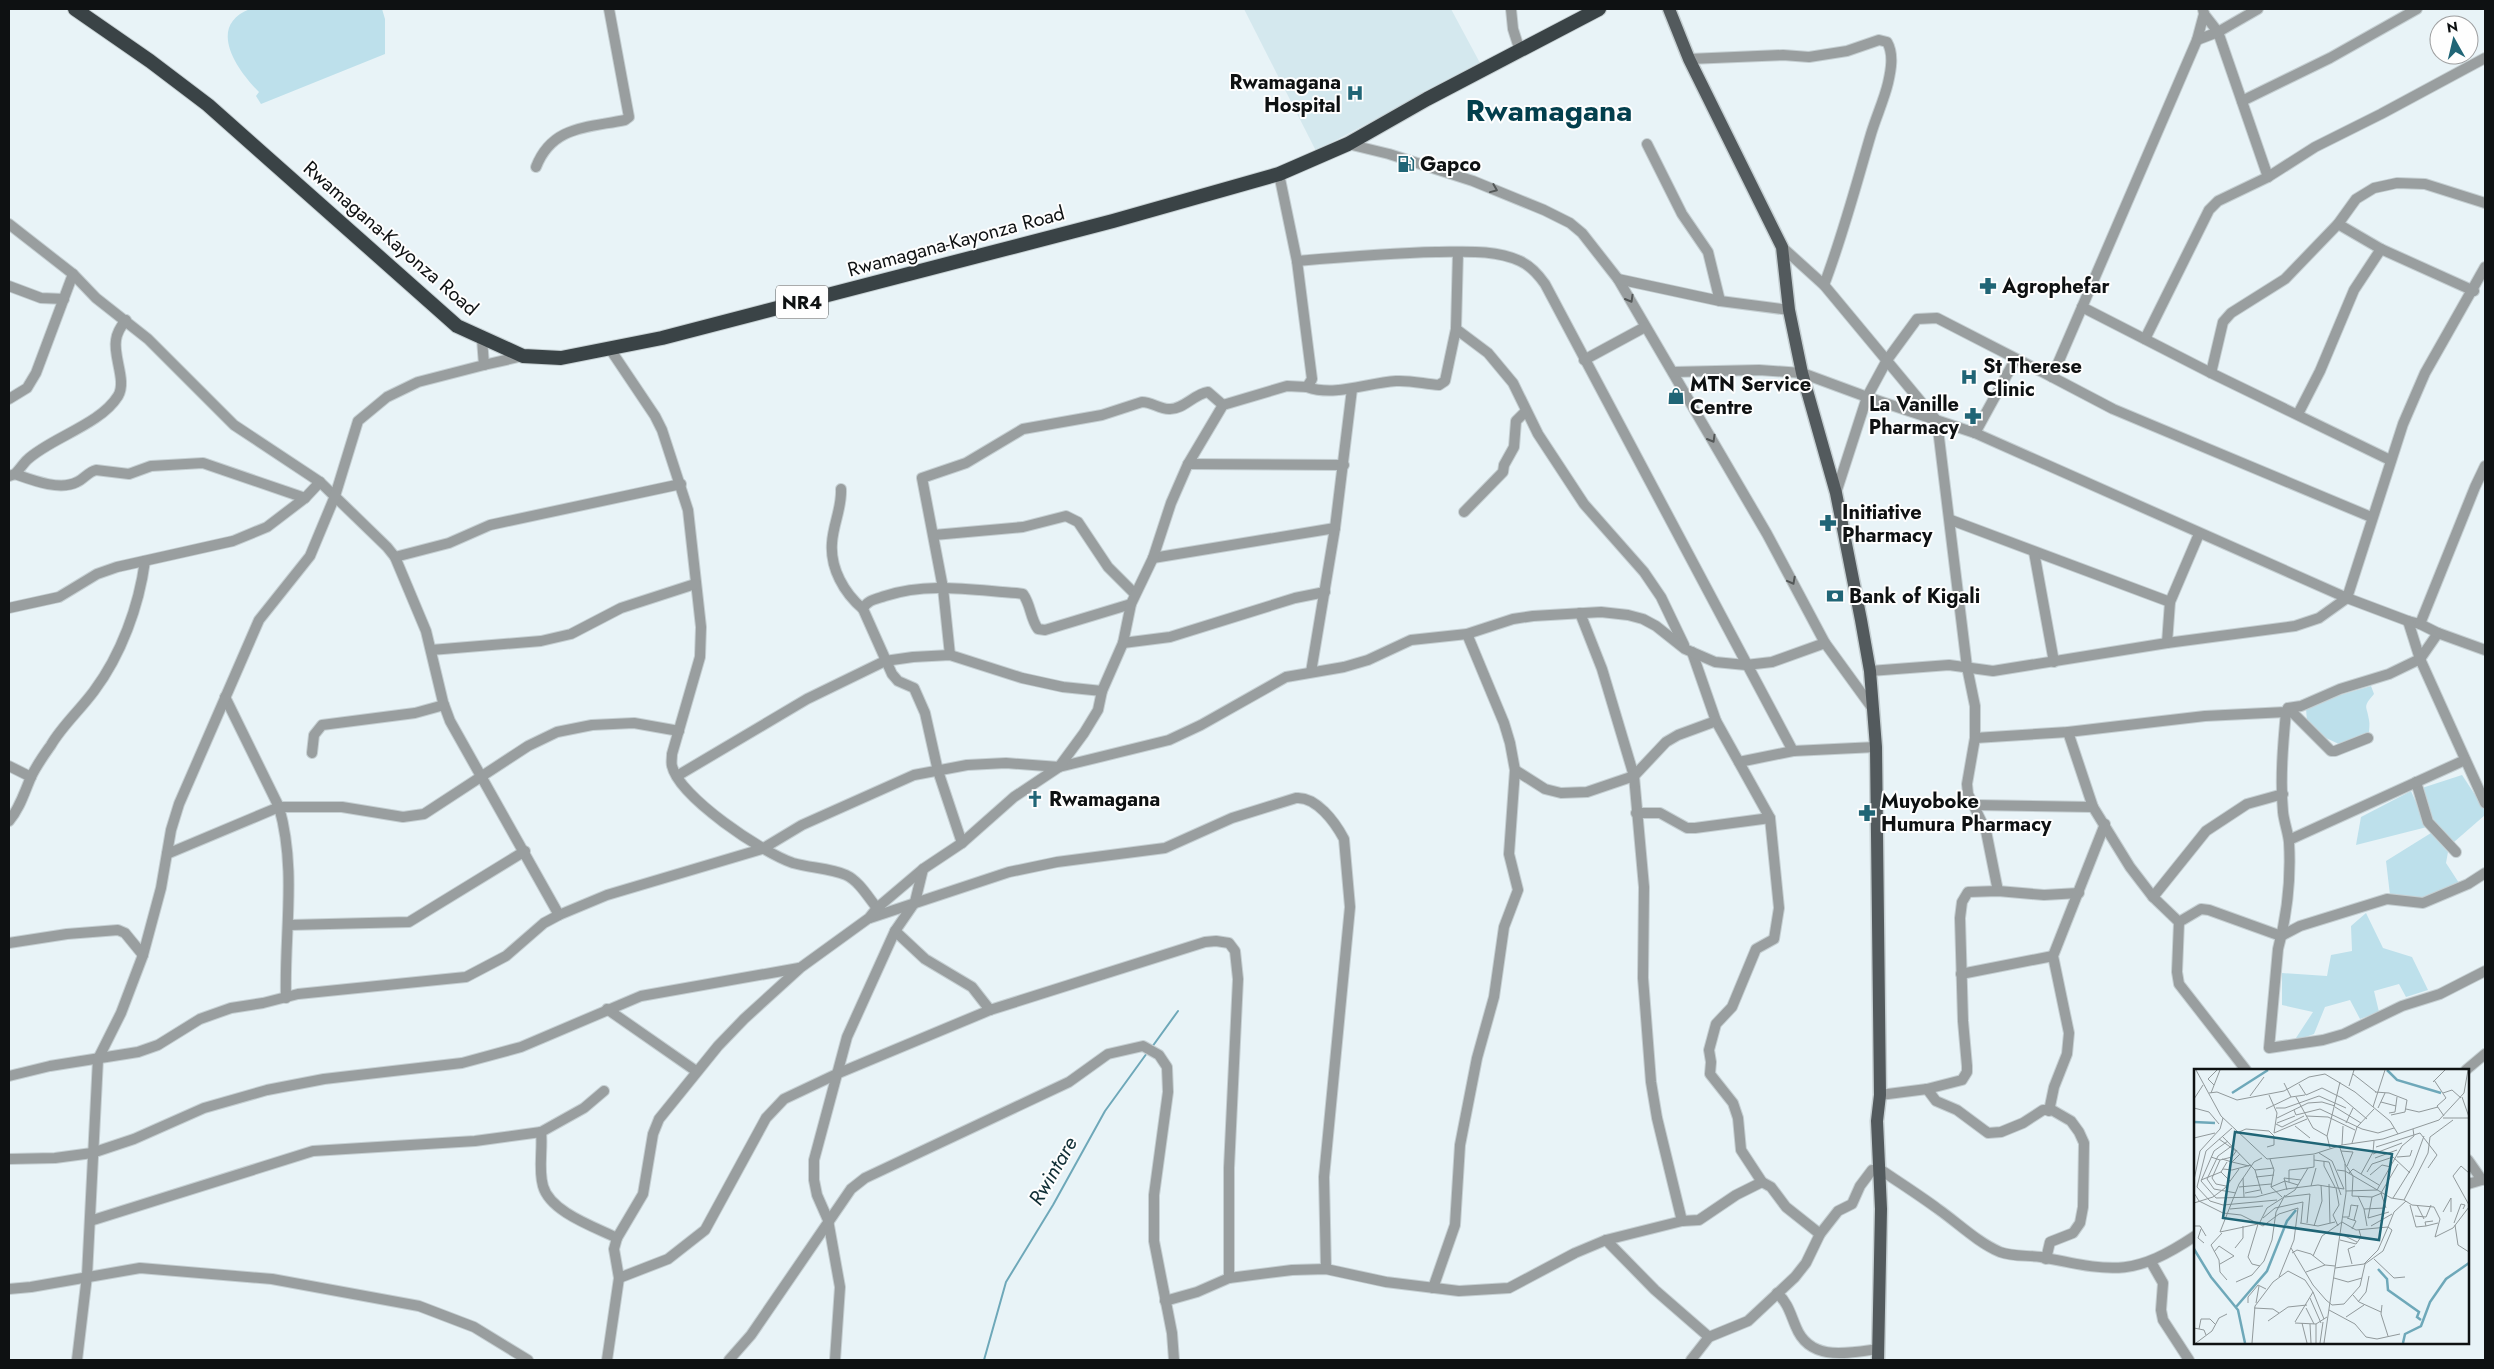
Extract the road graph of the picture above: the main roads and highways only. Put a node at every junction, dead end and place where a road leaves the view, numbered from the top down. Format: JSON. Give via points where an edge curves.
{"nodes":[{"id":1,"x":75,"y":9,"type":"edge"},
{"id":2,"x":1599,"y":9,"type":"edge"},
{"id":3,"x":1669,"y":9,"type":"edge"},
{"id":4,"x":1878,"y":1355,"type":"edge"}],
"edges":[{"from":1,"to":2,"type":"highway","name":"Rwamagana-Kayonza Road","number":"NR4","via":[[208,105],[457,326],[523,356],[561,358],[662,338],[1113,221],[1279,174],[1348,144]]},
{"from":3,"to":4,"type":"main road","via":[[1689,58],[1782,247],[1789,310],[1802,373],[1836,493],[1870,671],[1876,747],[1881,1170]]}]}
